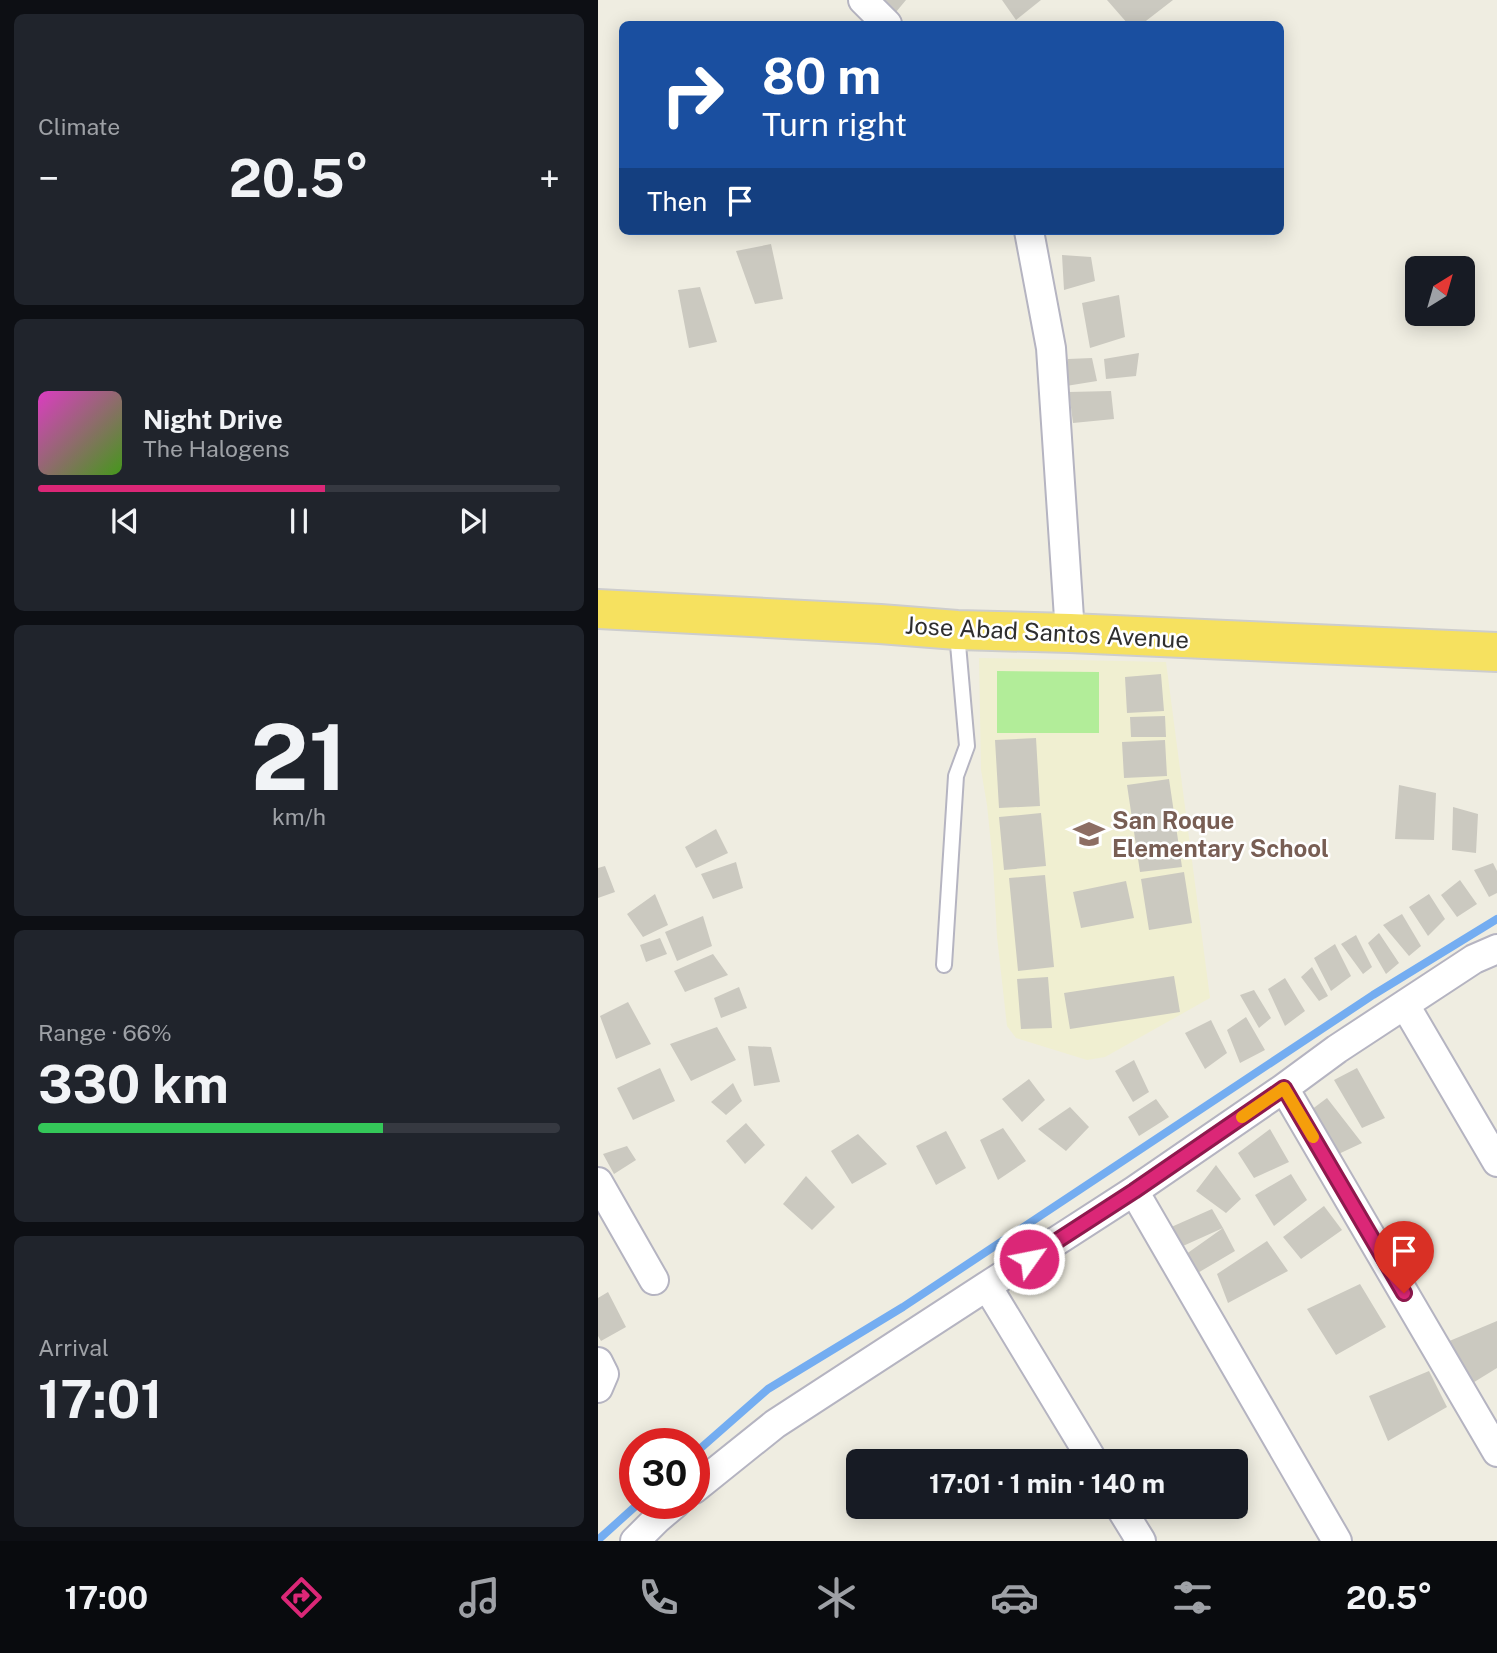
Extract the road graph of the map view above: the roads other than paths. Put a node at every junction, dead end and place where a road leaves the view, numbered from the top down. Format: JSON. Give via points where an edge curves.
{"nodes":[{"id":1,"x":863,"y":0,"type":"edge"},
{"id":2,"x":884,"y":21,"type":"edge"},
{"id":3,"x":1030,"y":235,"type":"edge"},
{"id":4,"x":598,"y":609,"type":"edge"},
{"id":5,"x":957,"y":630,"type":"junction"},
{"id":6,"x":1070,"y":633,"type":"junction"},
{"id":7,"x":1496,"y":652,"type":"edge"},
{"id":8,"x":1496,"y":949,"type":"edge"},
{"id":9,"x":943,"y":965,"type":"dead end"},
{"id":10,"x":1405,"y":1005,"type":"junction"},
{"id":11,"x":1284,"y":1088,"type":"junction"},
{"id":12,"x":1496,"y":1162,"type":"edge"},
{"id":13,"x":598,"y":1182,"type":"edge"},
{"id":14,"x":1134,"y":1191,"type":"junction"},
{"id":15,"x":654,"y":1280,"type":"dead end"},
{"id":16,"x":987,"y":1286,"type":"junction"},
{"id":17,"x":598,"y":1362,"type":"edge"},
{"id":18,"x":598,"y":1388,"type":"edge"},
{"id":19,"x":1086,"y":1449,"type":"edge"},
{"id":20,"x":1496,"y":1452,"type":"edge"},
{"id":21,"x":710,"y":1476,"type":"edge"},
{"id":22,"x":656,"y":1519,"type":"edge"},
{"id":23,"x":1127,"y":1519,"type":"edge"},
{"id":24,"x":635,"y":1541,"type":"edge"},
{"id":25,"x":1141,"y":1541,"type":"edge"},
{"id":26,"x":1337,"y":1541,"type":"edge"}],
"edges":[{"from":1,"to":2,"type":"street"},
{"from":3,"to":6,"type":"street","via":[[1051,348]]},
{"from":4,"to":5,"type":"highway","name":"Jose Abad Santos Avenue"},
{"from":5,"to":6,"type":"highway","name":"Jose Abad Santos Avenue"},
{"from":5,"to":9,"type":"lane","via":[[967,746],[956,776]]},
{"from":6,"to":7,"type":"highway","name":"Jose Abad Santos Avenue"},
{"from":8,"to":10,"type":"street"},
{"from":10,"to":11,"type":"street"},
{"from":10,"to":12,"type":"street"},
{"from":11,"to":14,"type":"street"},
{"from":11,"to":20,"type":"street"},
{"from":13,"to":15,"type":"street"},
{"from":14,"to":16,"type":"street"},
{"from":14,"to":26,"type":"street"},
{"from":16,"to":19,"type":"street"},
{"from":16,"to":21,"type":"street","via":[[775,1424]]},
{"from":17,"to":18,"type":"street","via":[[604,1374]]},
{"from":22,"to":24,"type":"street"},
{"from":23,"to":25,"type":"street"}]}
